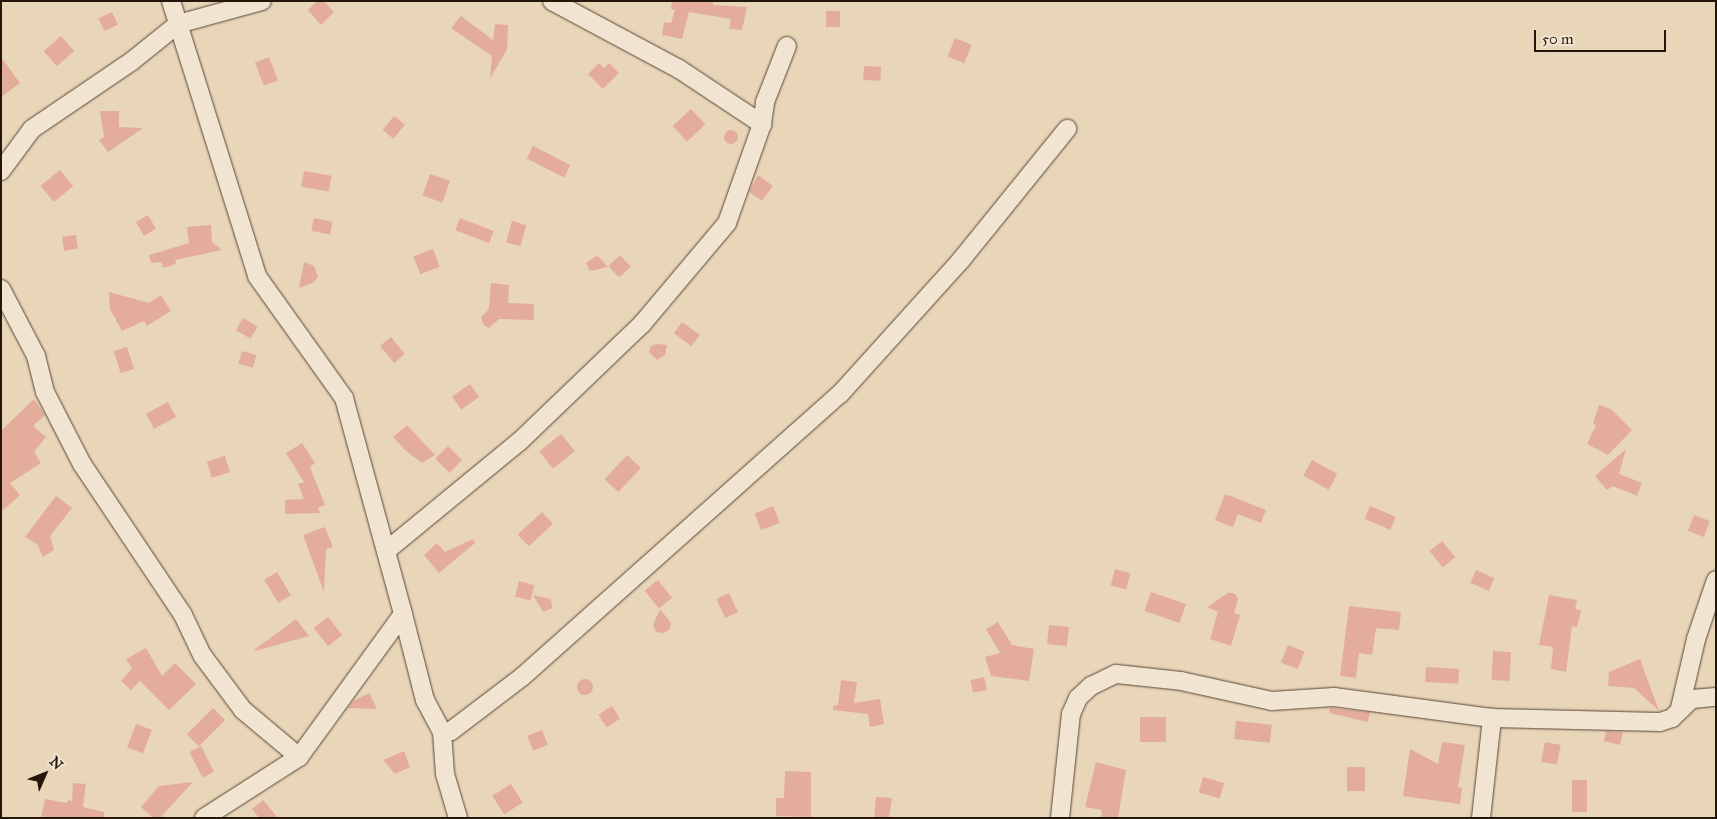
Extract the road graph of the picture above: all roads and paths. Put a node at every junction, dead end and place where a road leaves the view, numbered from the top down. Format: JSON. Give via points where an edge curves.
{"nodes":[{"id":1,"x":171,"y":1,"type":"edge"},
{"id":2,"x":262,"y":1,"type":"edge"},
{"id":3,"x":552,"y":1,"type":"edge"},
{"id":4,"x":178,"y":24,"type":"junction"},
{"id":5,"x":787,"y":46,"type":"dead end"},
{"id":6,"x":762,"y":124,"type":"junction"},
{"id":7,"x":1068,"y":129,"type":"dead end"},
{"id":8,"x":1,"y":171,"type":"edge"},
{"id":9,"x":1,"y":289,"type":"edge"},
{"id":10,"x":386,"y":551,"type":"junction"},
{"id":11,"x":1716,"y":580,"type":"edge"},
{"id":12,"x":402,"y":614,"type":"junction"},
{"id":13,"x":1716,"y":697,"type":"edge"},
{"id":14,"x":1680,"y":708,"type":"junction"},
{"id":15,"x":1492,"y":718,"type":"junction"},
{"id":16,"x":442,"y":732,"type":"junction"},
{"id":17,"x":299,"y":757,"type":"junction"},
{"id":18,"x":204,"y":818,"type":"edge"},
{"id":19,"x":458,"y":818,"type":"edge"},
{"id":20,"x":1060,"y":818,"type":"edge"},
{"id":21,"x":1482,"y":818,"type":"edge"}],
"edges":[{"from":1,"to":4,"type":"street"},
{"from":2,"to":4,"type":"street"},
{"from":3,"to":6,"type":"street","via":[[679,69]]},
{"from":4,"to":8,"type":"street","via":[[132,61],[32,129]]},
{"from":4,"to":10,"type":"street","via":[[257,276],[344,398]]},
{"from":5,"to":6,"type":"street","via":[[765,102]]},
{"from":6,"to":10,"type":"street","via":[[727,223],[642,324],[520,441]]},
{"from":7,"to":16,"type":"street","via":[[961,260],[840,394],[522,677],[451,731]]},
{"from":9,"to":17,"type":"street","via":[[36,356],[48,400],[82,464],[183,615],[202,655],[243,710]]},
{"from":10,"to":12,"type":"street"},
{"from":11,"to":14,"type":"street","via":[[1696,639]]},
{"from":12,"to":16,"type":"street","via":[[425,700]]},
{"from":12,"to":17,"type":"street"},
{"from":13,"to":14,"type":"street","via":[[1699,697]]},
{"from":14,"to":15,"type":"street","via":[[1672,718],[1660,722]]},
{"from":15,"to":20,"type":"street","via":[[1334,697],[1272,701],[1181,681],[1116,674],[1091,686],[1078,698],[1070,714]]},
{"from":15,"to":21,"type":"street"},
{"from":16,"to":19,"type":"street","via":[[444,774]]},
{"from":17,"to":18,"type":"street"}]}
